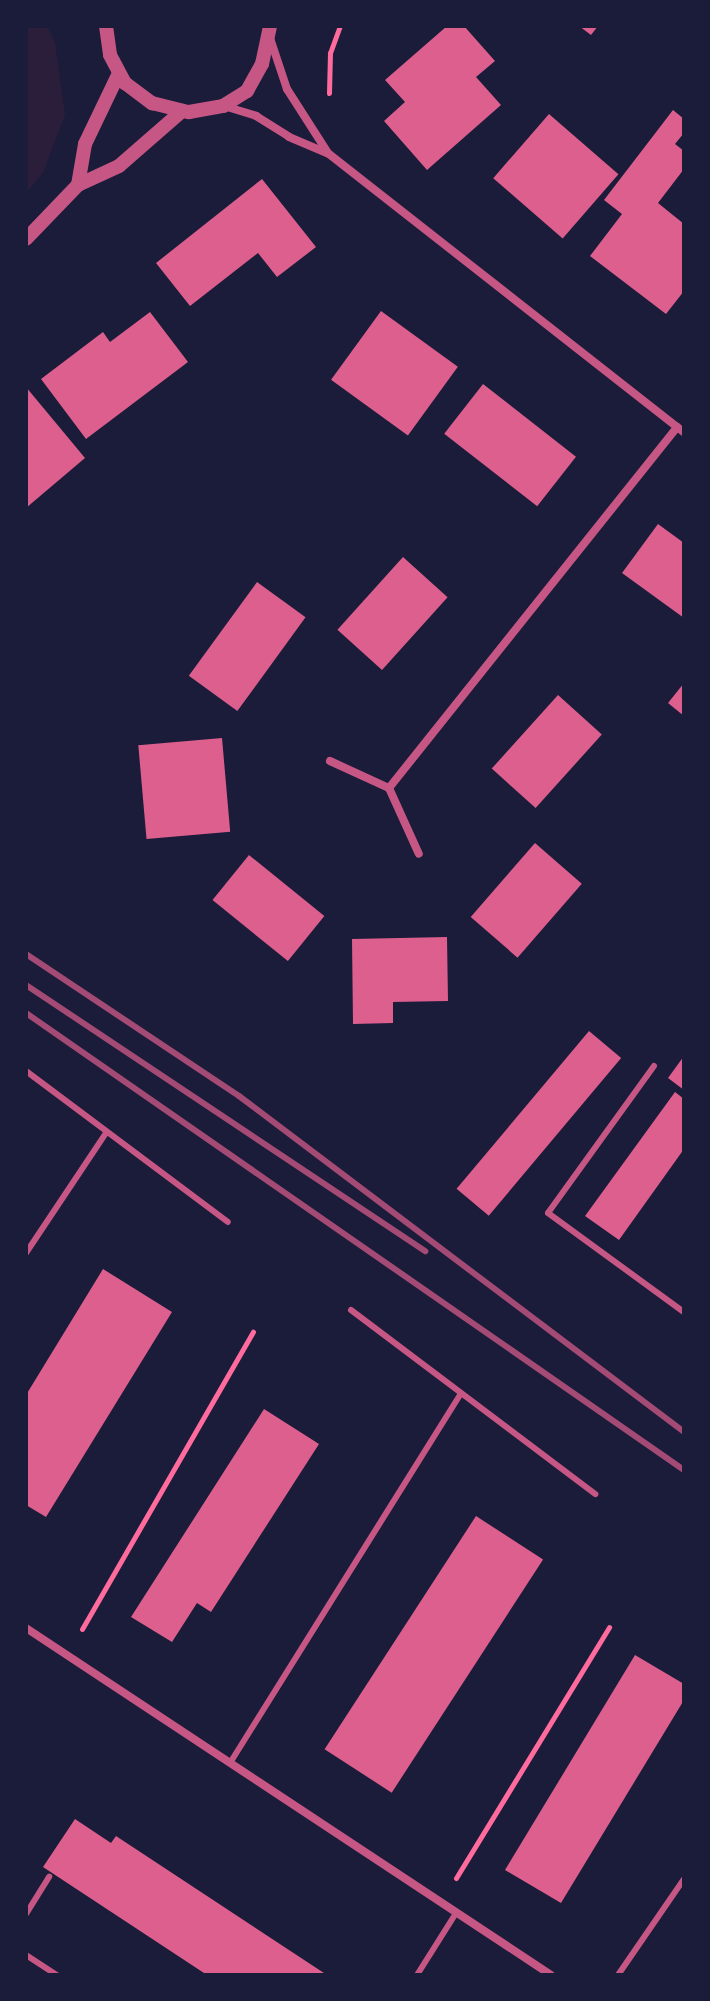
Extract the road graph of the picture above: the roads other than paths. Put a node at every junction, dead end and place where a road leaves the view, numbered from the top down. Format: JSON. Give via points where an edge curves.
{"nodes":[{"id":1,"x":106,"y":26,"type":"edge"},
{"id":2,"x":269,"y":30,"type":"edge"},
{"id":3,"x":118,"y":75,"type":"junction"},
{"id":4,"x":223,"y":106,"type":"junction"},
{"id":5,"x":182,"y":111,"type":"junction"},
{"id":6,"x":329,"y":154,"type":"junction"},
{"id":7,"x":78,"y":185,"type":"junction"},
{"id":8,"x":26,"y":239,"type":"edge"},
{"id":9,"x":681,"y":429,"type":"edge"},
{"id":10,"x":330,"y":761,"type":"dead end"},
{"id":11,"x":389,"y":788,"type":"junction"},
{"id":12,"x":419,"y":854,"type":"dead end"},
{"id":13,"x":654,"y":1066,"type":"dead end"},
{"id":14,"x":26,"y":1071,"type":"edge"},
{"id":15,"x":106,"y":1133,"type":"junction"},
{"id":16,"x":228,"y":1222,"type":"dead end"},
{"id":17,"x":26,"y":1253,"type":"edge"},
{"id":18,"x":351,"y":1310,"type":"dead end"},
{"id":19,"x":684,"y":1312,"type":"edge"},
{"id":20,"x":461,"y":1393,"type":"junction"},
{"id":21,"x":595,"y":1494,"type":"dead end"},
{"id":22,"x":26,"y":1628,"type":"edge"},
{"id":23,"x":230,"y":1763,"type":"junction"},
{"id":24,"x":49,"y":1877,"type":"dead end"},
{"id":25,"x":684,"y":1879,"type":"edge"},
{"id":26,"x":456,"y":1913,"type":"junction"},
{"id":27,"x":26,"y":1914,"type":"edge"},
{"id":28,"x":26,"y":1955,"type":"edge"},
{"id":29,"x":57,"y":1975,"type":"edge"},
{"id":30,"x":417,"y":1975,"type":"edge"},
{"id":31,"x":551,"y":1975,"type":"edge"},
{"id":32,"x":618,"y":1975,"type":"edge"}],
"edges":[{"from":1,"to":3,"type":"street"},
{"from":2,"to":4,"type":"street","via":[[252,84]]},
{"from":2,"to":6,"type":"street","via":[[287,89]]},
{"from":3,"to":5,"type":"street","via":[[145,100]]},
{"from":3,"to":7,"type":"street","via":[[85,144]]},
{"from":4,"to":5,"type":"street"},
{"from":4,"to":6,"type":"street","via":[[256,116]]},
{"from":5,"to":7,"type":"street","via":[[119,166]]},
{"from":6,"to":9,"type":"street"},
{"from":7,"to":8,"type":"street"},
{"from":9,"to":11,"type":"street"},
{"from":10,"to":11,"type":"street"},
{"from":11,"to":12,"type":"street"},
{"from":13,"to":19,"type":"lane","via":[[548,1213]]},
{"from":14,"to":15,"type":"lane"},
{"from":15,"to":16,"type":"lane"},
{"from":15,"to":17,"type":"lane"},
{"from":18,"to":20,"type":"lane"},
{"from":20,"to":21,"type":"lane"},
{"from":20,"to":23,"type":"lane"},
{"from":22,"to":23,"type":"street"},
{"from":23,"to":26,"type":"street"},
{"from":24,"to":27,"type":"lane"},
{"from":25,"to":32,"type":"lane"},
{"from":26,"to":30,"type":"lane"},
{"from":26,"to":31,"type":"street"},
{"from":28,"to":29,"type":"lane"}]}
